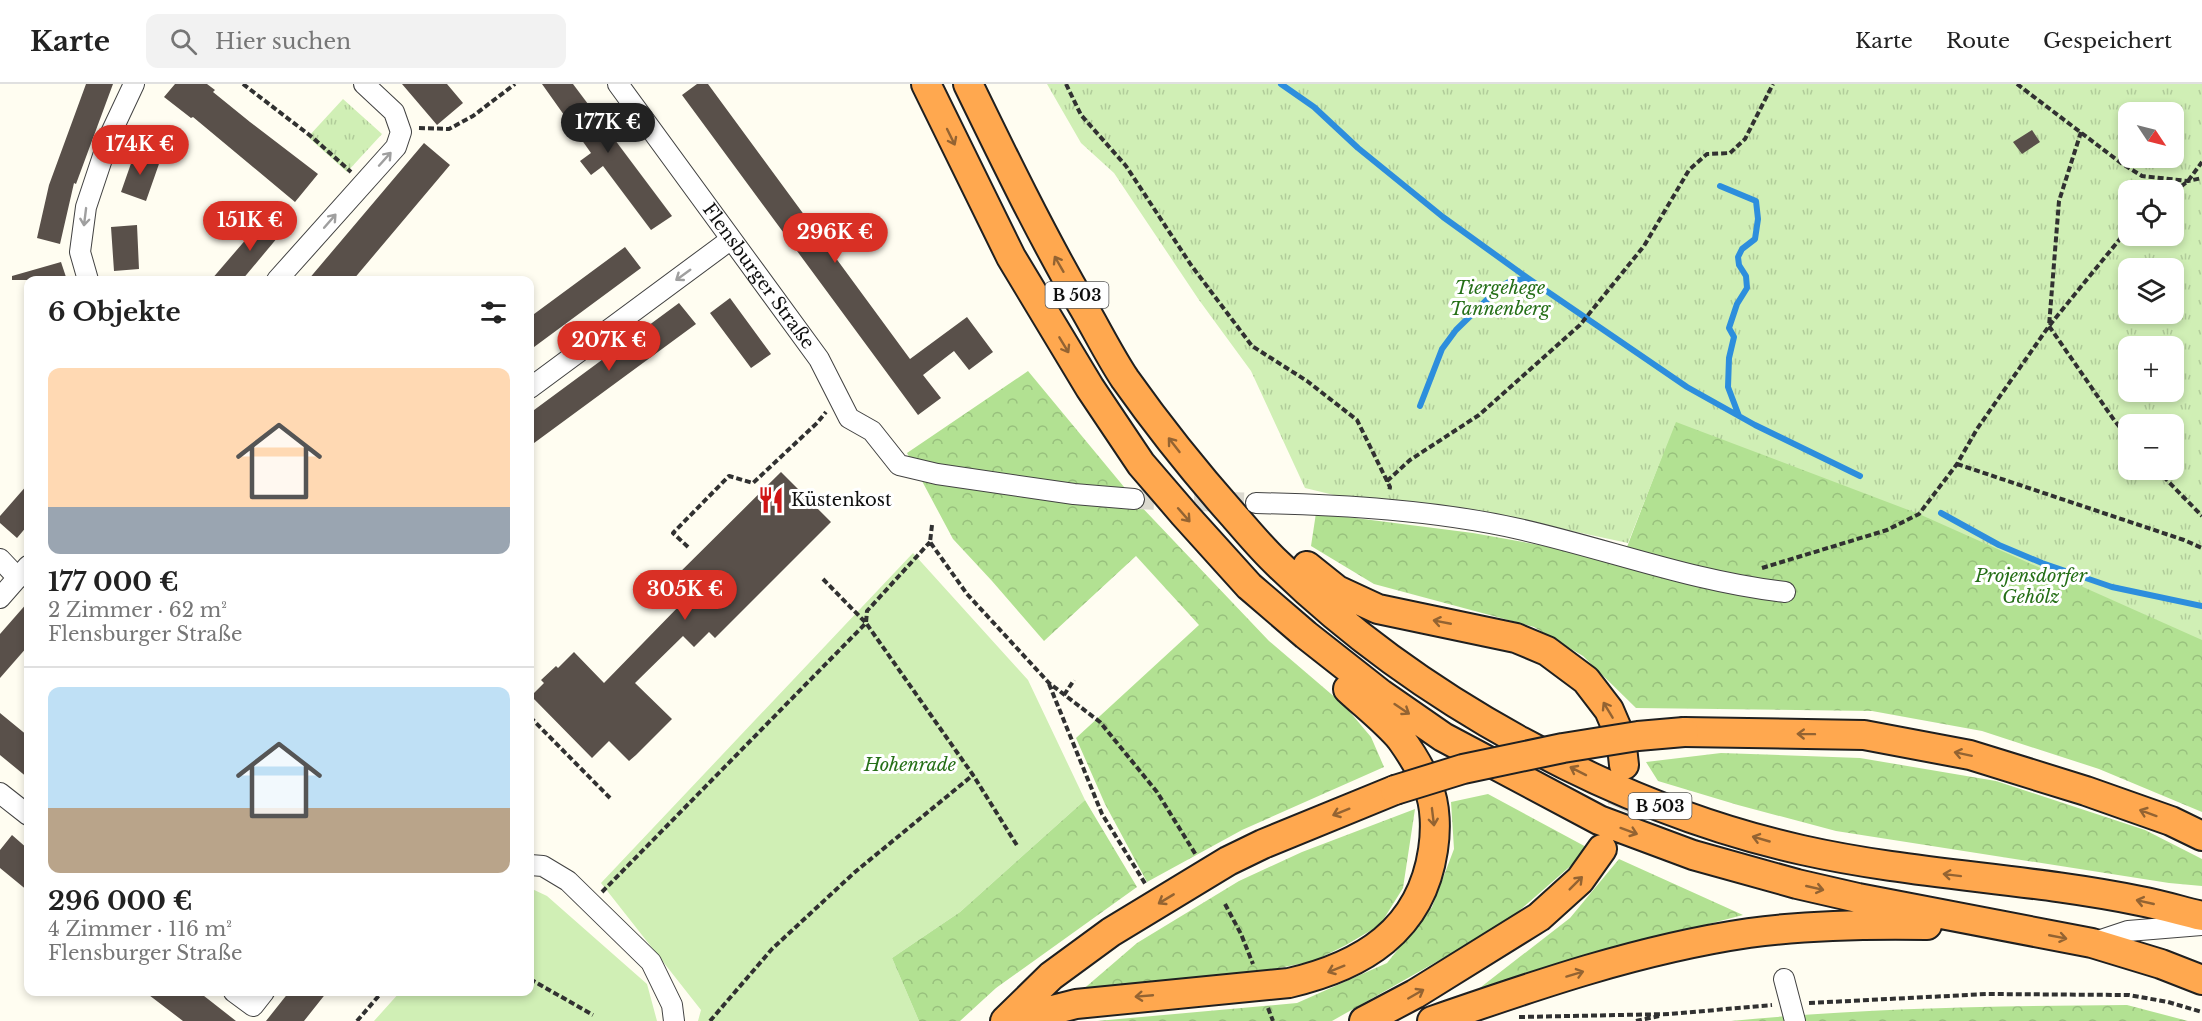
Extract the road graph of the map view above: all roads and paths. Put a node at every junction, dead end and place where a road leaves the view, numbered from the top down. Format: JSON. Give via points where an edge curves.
{"nodes":[{"id":1,"x":134,"y":84,"type":"edge"},
{"id":2,"x":243,"y":84,"type":"edge"},
{"id":3,"x":364,"y":84,"type":"edge"},
{"id":4,"x":515,"y":84,"type":"edge"},
{"id":5,"x":618,"y":84,"type":"edge"},
{"id":6,"x":926,"y":84,"type":"edge"},
{"id":7,"x":968,"y":84,"type":"edge"},
{"id":8,"x":1066,"y":84,"type":"edge"},
{"id":9,"x":1773,"y":84,"type":"edge"},
{"id":10,"x":2017,"y":84,"type":"edge"},
{"id":11,"x":401,"y":132,"type":"junction"},
{"id":12,"x":2081,"y":132,"type":"junction"},
{"id":13,"x":2202,"y":162,"type":"edge"},
{"id":14,"x":2202,"y":178,"type":"edge"},
{"id":15,"x":2188,"y":181,"type":"junction"},
{"id":16,"x":363,"y":183,"type":"junction"},
{"id":17,"x":2184,"y":184,"type":"edge"},
{"id":18,"x":730,"y":240,"type":"junction"},
{"id":19,"x":2118,"y":241,"type":"edge"},
{"id":20,"x":87,"y":276,"type":"edge"},
{"id":21,"x":282,"y":276,"type":"edge"},
{"id":22,"x":2049,"y":326,"type":"junction"},
{"id":23,"x":534,"y":385,"type":"edge"},
{"id":24,"x":838,"y":397,"type":"junction"},
{"id":25,"x":2118,"y":425,"type":"edge"},
{"id":26,"x":1957,"y":464,"type":"junction"},
{"id":27,"x":2167,"y":480,"type":"edge"},
{"id":28,"x":1387,"y":481,"type":"junction"},
{"id":29,"x":1212,"y":491,"type":"junction"},
{"id":30,"x":1134,"y":499,"type":"tunnel mouth"},
{"id":31,"x":1256,"y":503,"type":"tunnel mouth"},
{"id":32,"x":1385,"y":510,"type":"junction"},
{"id":33,"x":2202,"y":516,"type":"edge"},
{"id":34,"x":933,"y":525,"type":"dead end"},
{"id":35,"x":930,"y":542,"type":"junction"},
{"id":36,"x":688,"y":547,"type":"dead end"},
{"id":37,"x":2202,"y":548,"type":"edge"},
{"id":38,"x":0,"y":560,"type":"edge"},
{"id":39,"x":1758,"y":570,"type":"dead end"},
{"id":40,"x":23,"y":572,"type":"edge"},
{"id":41,"x":823,"y":579,"type":"dead end"},
{"id":42,"x":1785,"y":592,"type":"dead end"},
{"id":43,"x":0,"y":598,"type":"edge"},
{"id":44,"x":866,"y":623,"type":"junction"},
{"id":45,"x":1306,"y":635,"type":"junction"},
{"id":46,"x":1074,"y":680,"type":"dead end"},
{"id":47,"x":1049,"y":683,"type":"junction"},
{"id":48,"x":1064,"y":695,"type":"junction"},
{"id":49,"x":534,"y":721,"type":"edge"},
{"id":50,"x":1624,"y":765,"type":"tunnel mouth"},
{"id":51,"x":973,"y":775,"type":"junction"},
{"id":52,"x":0,"y":793,"type":"edge"},
{"id":53,"x":610,"y":798,"type":"dead end"},
{"id":54,"x":24,"y":812,"type":"edge"},
{"id":55,"x":2202,"y":836,"type":"edge"},
{"id":56,"x":1018,"y":847,"type":"dead end"},
{"id":57,"x":1602,"y":849,"type":"tunnel mouth"},
{"id":58,"x":1197,"y":855,"type":"dead end"},
{"id":59,"x":536,"y":866,"type":"edge"},
{"id":60,"x":1149,"y":890,"type":"dead end"},
{"id":61,"x":591,"y":903,"type":"junction"},
{"id":62,"x":1225,"y":904,"type":"dead end"},
{"id":63,"x":2202,"y":916,"type":"edge"},
{"id":64,"x":2202,"y":925,"type":"edge"},
{"id":65,"x":2001,"y":927,"type":"junction"},
{"id":66,"x":2092,"y":943,"type":"junction"},
{"id":67,"x":1256,"y":973,"type":"dead end"},
{"id":68,"x":1784,"y":979,"type":"dead end"},
{"id":69,"x":2202,"y":980,"type":"edge"},
{"id":70,"x":534,"y":981,"type":"edge"},
{"id":71,"x":239,"y":996,"type":"edge"},
{"id":72,"x":261,"y":996,"type":"edge"},
{"id":73,"x":379,"y":996,"type":"edge"},
{"id":74,"x":1793,"y":1012,"type":"edge"},
{"id":75,"x":2202,"y":1012,"type":"edge"},
{"id":76,"x":1670,"y":1014,"type":"junction"},
{"id":77,"x":593,"y":1015,"type":"dead end"},
{"id":78,"x":1512,"y":1017,"type":"dead end"},
{"id":79,"x":357,"y":1021,"type":"edge"},
{"id":80,"x":674,"y":1021,"type":"edge"},
{"id":81,"x":710,"y":1021,"type":"edge"},
{"id":82,"x":1004,"y":1021,"type":"edge"},
{"id":83,"x":1019,"y":1021,"type":"edge"},
{"id":84,"x":1364,"y":1021,"type":"edge"},
{"id":85,"x":1432,"y":1021,"type":"edge"},
{"id":86,"x":1636,"y":1021,"type":"edge"}],
"edges":[{"from":1,"to":20,"type":"street","one_way":true,"via":[[110,135],[86,207],[80,252]]},
{"from":2,"to":16,"type":"path","via":[[312,137]]},
{"from":3,"to":11,"type":"street","via":[[394,112]]},
{"from":4,"to":11,"type":"path","via":[[449,129],[423,127]]},
{"from":5,"to":18,"type":"street","name":"Flensburger Straße"},
{"from":6,"to":45,"type":"highway","number":"B 503","one_way":true,"via":[[1011,257],[1141,464],[1249,586]]},
{"from":29,"to":7,"type":"highway","number":"B 503","one_way":true,"via":[[1123,375],[1047,243]]},
{"from":8,"to":28,"type":"path","via":[[1081,115],[1126,166],[1191,265],[1252,346],[1307,381],[1357,420]]},
{"from":9,"to":28,"type":"path","via":[[1745,139],[1730,153],[1707,154],[1689,171],[1644,246],[1580,325],[1479,415],[1410,460]]},
{"from":10,"to":12,"type":"path"},
{"from":16,"to":11,"type":"street","one_way":true,"via":[[396,147]]},
{"from":12,"to":15,"type":"path","via":[[2142,176]]},
{"from":12,"to":22,"type":"path","via":[[2059,201]]},
{"from":13,"to":15,"type":"path"},
{"from":14,"to":15,"type":"path"},
{"from":15,"to":17,"type":"path"},
{"from":21,"to":16,"type":"street","one_way":true},
{"from":18,"to":23,"type":"street","one_way":true},
{"from":18,"to":24,"type":"street","name":"Flensburger Straße","via":[[819,358]]},
{"from":19,"to":22,"type":"path"},
{"from":22,"to":25,"type":"path"},
{"from":22,"to":26,"type":"path"},
{"from":24,"to":30,"type":"street","name":"Flensburger Straße","via":[[849,418],[872,431],[899,465],[937,474]]},
{"from":24,"to":36,"type":"path","via":[[817,423],[753,483],[729,476],[673,532]]},
{"from":26,"to":37,"type":"path"},
{"from":26,"to":39,"type":"path","via":[[1919,514],[1887,530]]},
{"from":27,"to":33,"type":"path"},
{"from":28,"to":32,"type":"path","via":[[1390,487]]},
{"from":50,"to":29,"type":"highway","number":"B 503","one_way":true,"via":[[1621,738],[1609,710],[1586,680],[1547,651],[1516,638],[1378,609],[1337,590]]},
{"from":63,"to":29,"type":"highway","number":"B 503","one_way":true,"via":[[2140,901],[1902,869],[1800,850],[1690,817],[1605,784],[1485,721],[1404,668],[1332,613],[1275,562]]},
{"from":31,"to":32,"type":"street","via":[[1330,504]]},
{"from":32,"to":42,"type":"street","via":[[1518,529],[1720,582]]},
{"from":34,"to":35,"type":"path"},
{"from":35,"to":44,"type":"path","via":[[867,611]]},
{"from":35,"to":47,"type":"path","via":[[967,594]]},
{"from":38,"to":40,"type":"street"},
{"from":40,"to":43,"type":"street"},
{"from":41,"to":44,"type":"path"},
{"from":44,"to":51,"type":"path"},
{"from":44,"to":61,"type":"path"},
{"from":45,"to":65,"type":"highway","number":"B 503","one_way":true,"via":[[1443,737],[1599,820],[1693,855],[1797,884]]},
{"from":45,"to":83,"type":"highway","one_way":true,"via":[[1331,673],[1400,738],[1429,788],[1434,821],[1431,866],[1406,918],[1363,956],[1316,976],[1271,985],[1076,1004]]},
{"from":46,"to":48,"type":"path"},
{"from":47,"to":48,"type":"path"},
{"from":47,"to":60,"type":"path","via":[[1102,814]]},
{"from":48,"to":58,"type":"path","via":[[1100,722],[1157,792]]},
{"from":49,"to":53,"type":"path"},
{"from":51,"to":56,"type":"path"},
{"from":51,"to":81,"type":"path","via":[[855,872],[780,941]]},
{"from":52,"to":54,"type":"street"},
{"from":55,"to":82,"type":"highway","one_way":true,"bridge":true,"via":[[2086,791],[1970,755],[1864,735],[1684,732],[1638,736],[1463,769],[1395,790],[1263,844],[1111,932],[1050,976]]},
{"from":84,"to":57,"type":"highway","one_way":true,"via":[[1539,917],[1580,880]]},
{"from":59,"to":61,"type":"street","via":[[568,881]]},
{"from":61,"to":80,"type":"street","via":[[651,962],[672,1005]]},
{"from":62,"to":67,"type":"path"},
{"from":64,"to":66,"type":"street","via":[[2128,931]]},
{"from":65,"to":66,"type":"highway","number":"B 503","one_way":true},
{"from":85,"to":65,"type":"highway","number":"B 503","one_way":true,"via":[[1646,953],[1749,933],[1853,924]]},
{"from":66,"to":69,"type":"highway","number":"B 503"},
{"from":68,"to":74,"type":"street"},
{"from":70,"to":77,"type":"path"},
{"from":71,"to":72,"type":"street","via":[[252,1006]]},
{"from":73,"to":79,"type":"path"},
{"from":74,"to":75,"type":"path","via":[[1987,994],[2129,994]]},
{"from":74,"to":76,"type":"path"},
{"from":76,"to":78,"type":"path"},
{"from":76,"to":86,"type":"path"}]}
